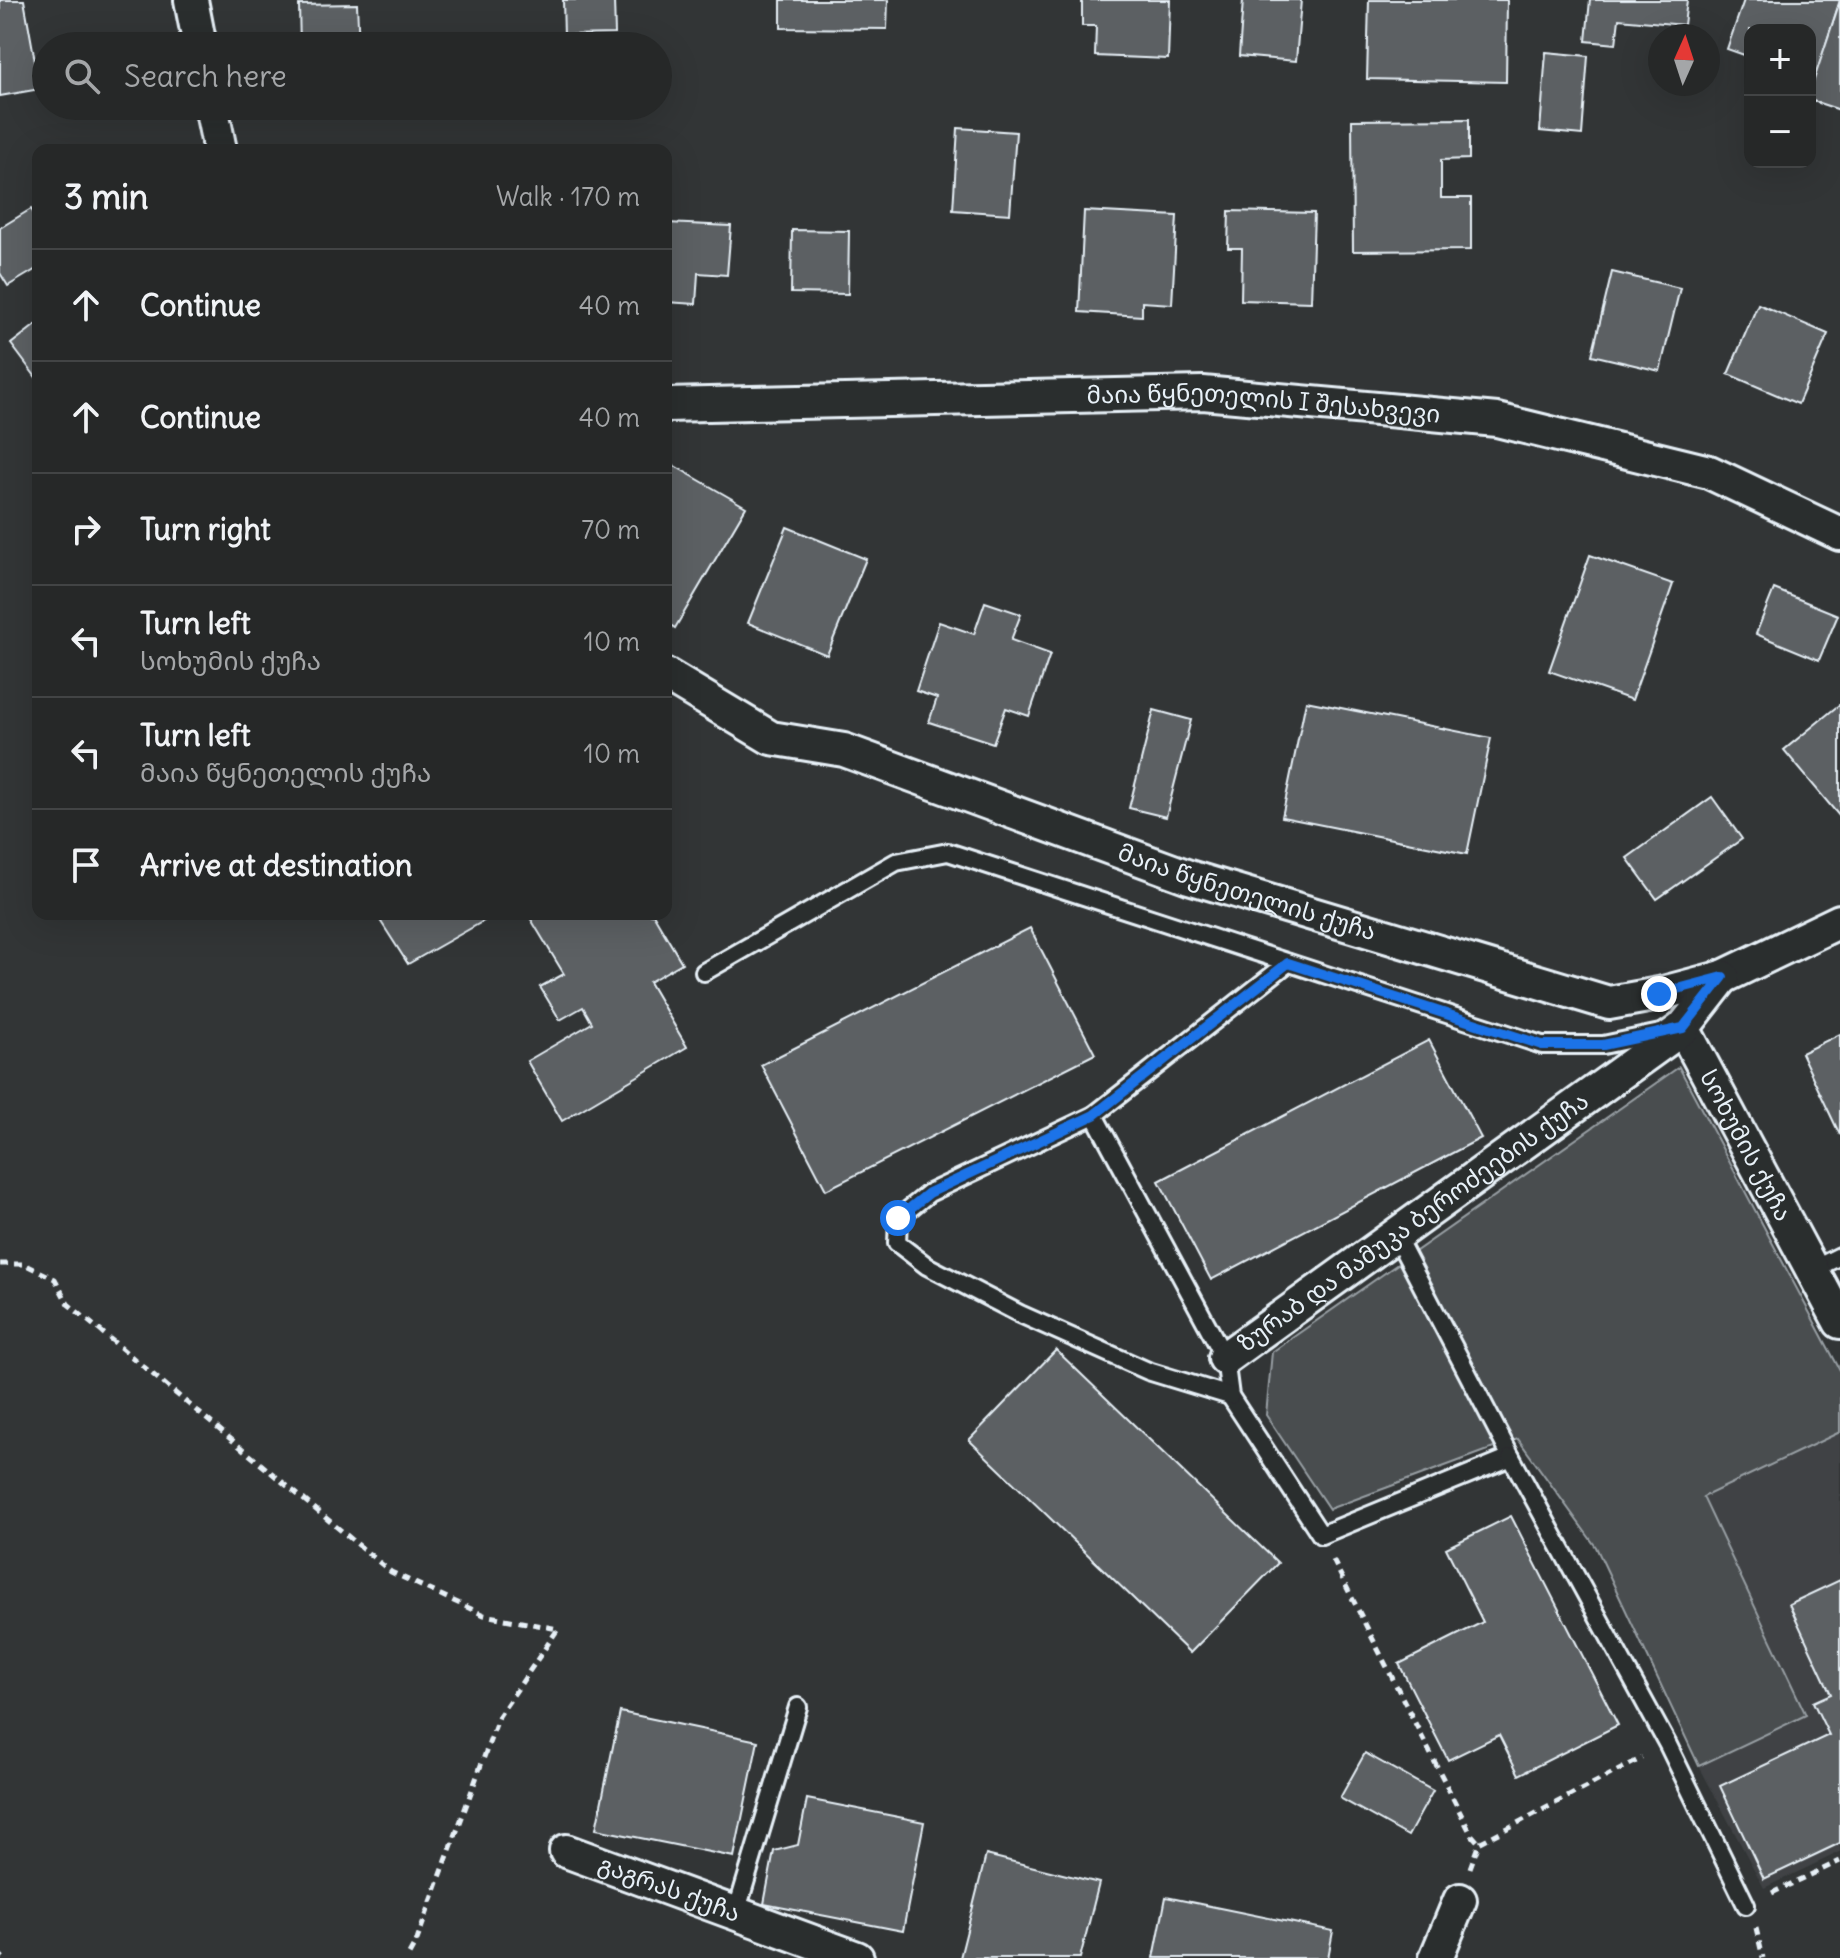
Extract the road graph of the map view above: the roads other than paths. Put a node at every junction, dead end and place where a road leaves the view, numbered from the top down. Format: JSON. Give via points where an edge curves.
{"nodes":[{"id":1,"x":191,"y":0,"type":"edge"},
{"id":2,"x":197,"y":32,"type":"edge"},
{"id":3,"x":214,"y":120,"type":"edge"},
{"id":4,"x":219,"y":144,"type":"edge"},
{"id":5,"x":672,"y":405,"type":"edge"},
{"id":6,"x":1840,"y":534,"type":"edge"},
{"id":7,"x":672,"y":679,"type":"edge"},
{"id":8,"x":1840,"y":921,"type":"edge"},
{"id":9,"x":1288,"y":963,"type":"junction"},
{"id":10,"x":704,"y":972,"type":"dead end"},
{"id":11,"x":1723,"y":977,"type":"junction"},
{"id":12,"x":1683,"y":1028,"type":"junction"},
{"id":13,"x":1094,"y":1115,"type":"junction"},
{"id":14,"x":1396,"y":1236,"type":"junction"},
{"id":15,"x":1826,"y":1263,"type":"edge"},
{"id":16,"x":1840,"y":1322,"type":"edge"},
{"id":17,"x":1225,"y":1358,"type":"junction"},
{"id":18,"x":1230,"y":1396,"type":"junction"},
{"id":19,"x":1511,"y":1457,"type":"junction"},
{"id":20,"x":798,"y":1707,"type":"dead end"},
{"id":21,"x":566,"y":1851,"type":"dead end"},
{"id":22,"x":1460,"y":1900,"type":"dead end"},
{"id":23,"x":1746,"y":1905,"type":"road end"},
{"id":24,"x":736,"y":1913,"type":"junction"},
{"id":25,"x":773,"y":1943,"type":"edge"},
{"id":26,"x":857,"y":1958,"type":"edge"},
{"id":27,"x":1436,"y":1958,"type":"edge"}],
"edges":[{"from":1,"to":2,"type":"street"},
{"from":3,"to":4,"type":"street"},
{"from":5,"to":6,"type":"street","name":"მაია წყნეთელის I შესახვევი","via":[[1203,393],[1497,420],[1709,472]]},
{"from":7,"to":11,"type":"street","name":"მაია წყნეთელის ქუჩა","via":[[771,738],[844,750],[1189,877],[1609,1003]]},
{"from":8,"to":11,"type":"street","name":"მაია წყნეთელის ქუჩა"},
{"from":9,"to":10,"type":"lane","via":[[948,852],[896,862]]},
{"from":9,"to":12,"type":"lane","via":[[1542,1045],[1603,1045]]},
{"from":9,"to":13,"type":"lane"},
{"from":11,"to":12,"type":"street"},
{"from":12,"to":14,"type":"street","name":"ზურაბ და მამუკა ბეროძეების ქუჩა"},
{"from":12,"to":15,"type":"street","name":"სოხუმის ქუჩა"},
{"from":13,"to":17,"type":"lane","name":"ზურაბ და მამუკა ბეროძეების ქუჩა"},
{"from":13,"to":18,"type":"lane","via":[[929,1193],[898,1218],[897,1243],[938,1273],[1020,1314],[1148,1371]]},
{"from":14,"to":17,"type":"street","name":"ზურაბ და მამუკა ბეროძეების ქუჩა"},
{"from":14,"to":19,"type":"lane"},
{"from":15,"to":16,"type":"street","name":"სოხუმის ქუჩა"},
{"from":17,"to":18,"type":"lane"},
{"from":18,"to":19,"type":"lane","via":[[1321,1535]]},
{"from":19,"to":23,"type":"lane","via":[[1668,1745]]},
{"from":20,"to":24,"type":"lane"},
{"from":21,"to":24,"type":"street","name":"გაგრას ქუჩა"},
{"from":22,"to":27,"type":"street"},
{"from":24,"to":25,"type":"street","name":"გაგრას ქუჩა"},
{"from":25,"to":26,"type":"street","name":"გაგრას ქუჩა"}]}
